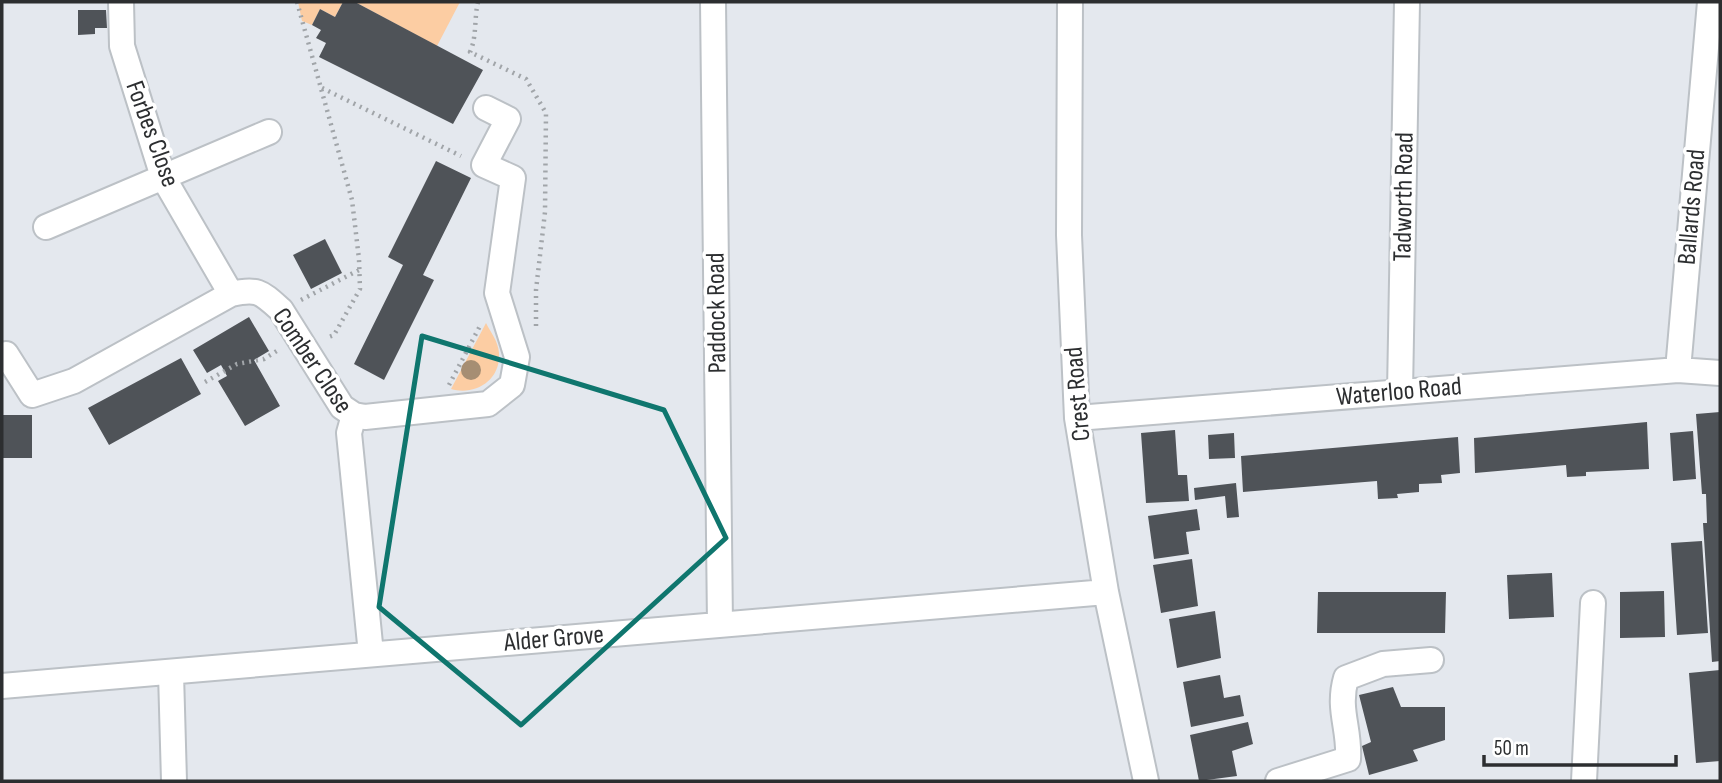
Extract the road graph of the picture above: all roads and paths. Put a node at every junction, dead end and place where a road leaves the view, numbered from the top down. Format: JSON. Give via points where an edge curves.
{"nodes":[{"id":1,"x":121,"y":2,"type":"edge"},
{"id":2,"x":297,"y":2,"type":"edge"},
{"id":3,"x":478,"y":2,"type":"edge"},
{"id":4,"x":713,"y":2,"type":"edge"},
{"id":5,"x":1070,"y":2,"type":"edge"},
{"id":6,"x":1408,"y":2,"type":"edge"},
{"id":7,"x":1710,"y":2,"type":"edge"},
{"id":8,"x":470,"y":52,"type":"dead end"},
{"id":9,"x":321,"y":87,"type":"junction"},
{"id":10,"x":486,"y":108,"type":"dead end"},
{"id":11,"x":269,"y":132,"type":"dead end"},
{"id":12,"x":468,"y":160,"type":"dead end"},
{"id":13,"x":163,"y":177,"type":"junction"},
{"id":14,"x":46,"y":227,"type":"dead end"},
{"id":15,"x":359,"y":270,"type":"junction"},
{"id":16,"x":497,"y":293,"type":"junction"},
{"id":17,"x":231,"y":294,"type":"junction"},
{"id":18,"x":281,"y":310,"type":"junction"},
{"id":19,"x":300,"y":342,"type":"junction"},
{"id":20,"x":6,"y":354,"type":"dead end"},
{"id":21,"x":1678,"y":370,"type":"junction"},
{"id":22,"x":1720,"y":373,"type":"edge"},
{"id":23,"x":205,"y":383,"type":"dead end"},
{"id":24,"x":1401,"y":392,"type":"junction"},
{"id":25,"x":436,"y":410,"type":"junction"},
{"id":26,"x":354,"y":415,"type":"junction"},
{"id":27,"x":1077,"y":418,"type":"junction"},
{"id":28,"x":1106,"y":592,"type":"junction"},
{"id":29,"x":1593,"y":603,"type":"dead end"},
{"id":30,"x":720,"y":625,"type":"junction"},
{"id":31,"x":371,"y":654,"type":"junction"},
{"id":32,"x":1430,"y":660,"type":"dead end"},
{"id":33,"x":171,"y":673,"type":"junction"},
{"id":34,"x":2,"y":686,"type":"edge"},
{"id":35,"x":174,"y":781,"type":"edge"},
{"id":36,"x":1146,"y":781,"type":"edge"},
{"id":37,"x":1278,"y":781,"type":"edge"},
{"id":38,"x":1584,"y":781,"type":"edge"}],
"edges":[{"from":1,"to":13,"type":"street","name":"Forbes Close","via":[[122,46]]},
{"from":2,"to":9,"type":"path"},
{"from":3,"to":8,"type":"path"},
{"from":4,"to":30,"type":"street","name":"Paddock Road"},
{"from":5,"to":27,"type":"street","name":"Crest Road","via":[[1069,235]]},
{"from":6,"to":24,"type":"street","name":"Tadworth Road"},
{"from":7,"to":21,"type":"street","name":"Ballards Road"},
{"from":9,"to":12,"type":"path"},
{"from":9,"to":15,"type":"path","via":[[352,200]]},
{"from":10,"to":16,"type":"street","via":[[508,119],[484,166],[513,178]]},
{"from":11,"to":13,"type":"street"},
{"from":13,"to":14,"type":"street"},
{"from":13,"to":17,"type":"street","name":"Forbes Close"},
{"from":15,"to":18,"type":"path"},
{"from":15,"to":19,"type":"path","via":[[360,289],[334,335]]},
{"from":16,"to":25,"type":"path"},
{"from":16,"to":25,"type":"street","via":[[517,357],[512,385],[488,404]]},
{"from":17,"to":18,"type":"street","name":"Comber Close","via":[[252,289]]},
{"from":17,"to":20,"type":"street","via":[[74,381],[32,395]]},
{"from":18,"to":19,"type":"street","name":"Comber Close"},
{"from":19,"to":23,"type":"path","via":[[264,359],[237,364]]},
{"from":19,"to":26,"type":"street","name":"Comber Close","via":[[342,407]]},
{"from":21,"to":22,"type":"street","name":"Waterloo Road"},
{"from":21,"to":24,"type":"street","name":"Waterloo Road"},
{"from":24,"to":27,"type":"street","name":"Waterloo Road"},
{"from":25,"to":26,"type":"street"},
{"from":26,"to":31,"type":"street","name":"Comber Close","via":[[349,433]]},
{"from":27,"to":28,"type":"street","name":"Crest Road"},
{"from":28,"to":30,"type":"street","name":"Alder Grove"},
{"from":28,"to":36,"type":"street","name":"Crest Road"},
{"from":29,"to":38,"type":"street"},
{"from":30,"to":31,"type":"street","name":"Alder Grove"},
{"from":31,"to":33,"type":"street","name":"Alder Grove"},
{"from":32,"to":37,"type":"street","via":[[1383,664],[1346,678],[1341,698],[1348,759]]},
{"from":33,"to":34,"type":"street","name":"Alder Grove"},
{"from":33,"to":35,"type":"street"}]}
